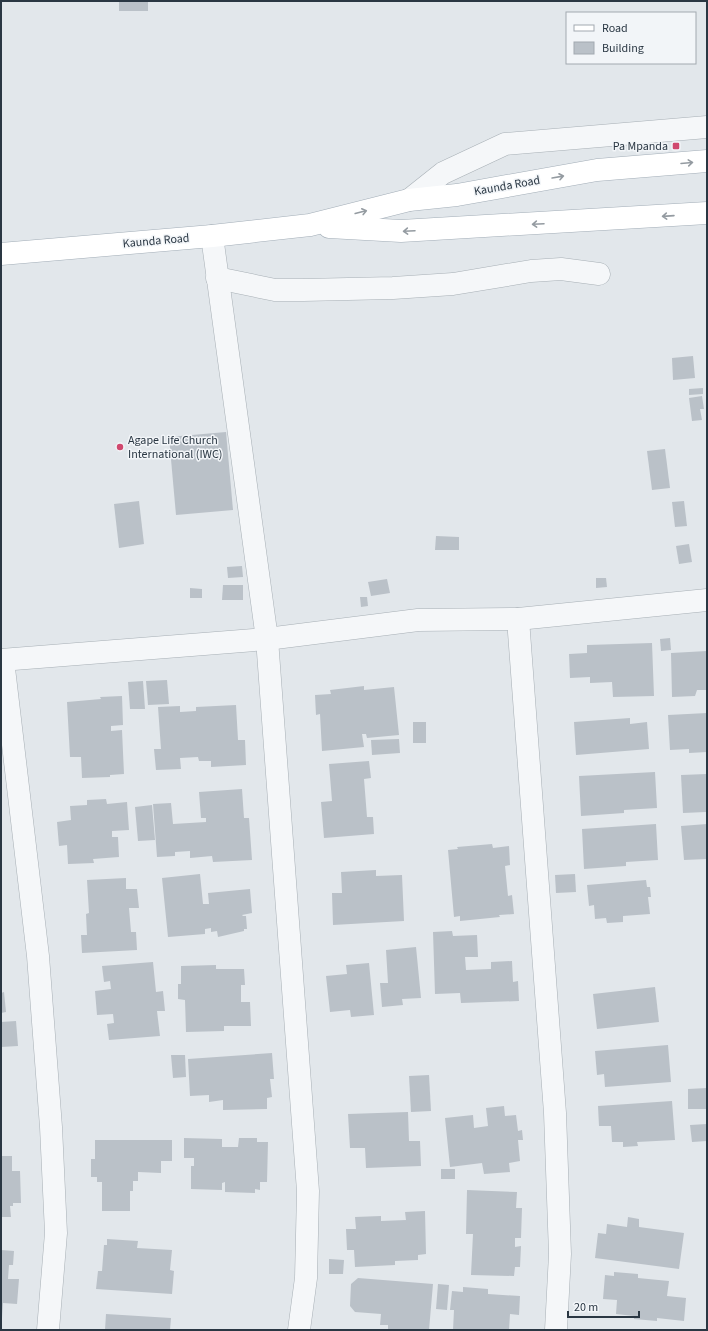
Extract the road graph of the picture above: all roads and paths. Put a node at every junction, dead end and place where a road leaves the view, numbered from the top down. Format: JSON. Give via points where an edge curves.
{"nodes":[{"id":1,"x":707,"y":127,"type":"edge"},
{"id":2,"x":707,"y":161,"type":"edge"},
{"id":3,"x":410,"y":200,"type":"junction"},
{"id":4,"x":707,"y":214,"type":"edge"},
{"id":5,"x":310,"y":225,"type":"junction"},
{"id":6,"x":212,"y":236,"type":"junction"},
{"id":7,"x":1,"y":254,"type":"edge"},
{"id":8,"x":599,"y":274,"type":"dead end"},
{"id":9,"x":217,"y":278,"type":"junction"},
{"id":10,"x":707,"y":600,"type":"edge"},
{"id":11,"x":518,"y":619,"type":"junction"},
{"id":12,"x":266,"y":639,"type":"junction"},
{"id":13,"x":2,"y":660,"type":"edge"},
{"id":14,"x":48,"y":1330,"type":"edge"},
{"id":15,"x":300,"y":1330,"type":"edge"},
{"id":16,"x":556,"y":1330,"type":"edge"}],
"edges":[{"from":1,"to":3,"type":"street","via":[[505,144],[443,173]]},
{"from":3,"to":2,"type":"main road","name":"Kaunda Road","one_way":true,"via":[[597,170]]},
{"from":5,"to":3,"type":"main road","name":"Kaunda Road","one_way":true},
{"from":4,"to":5,"type":"main road","name":"Kaunda Road","one_way":true,"via":[[401,232]]},
{"from":5,"to":6,"type":"main road","name":"Kaunda Road"},
{"from":6,"to":7,"type":"main road","name":"Kaunda Road"},
{"from":6,"to":9,"type":"street"},
{"from":8,"to":9,"type":"street","via":[[561,269],[531,271],[453,284],[303,290],[275,290]]},
{"from":9,"to":12,"type":"street"},
{"from":10,"to":11,"type":"street"},
{"from":11,"to":12,"type":"street","via":[[418,620]]},
{"from":11,"to":16,"type":"street","via":[[555,1113],[560,1254]]},
{"from":12,"to":13,"type":"street"},
{"from":12,"to":15,"type":"street","via":[[308,1191],[306,1278]]},
{"from":13,"to":14,"type":"street","via":[[38,956],[51,1127],[56,1233]]}]}
